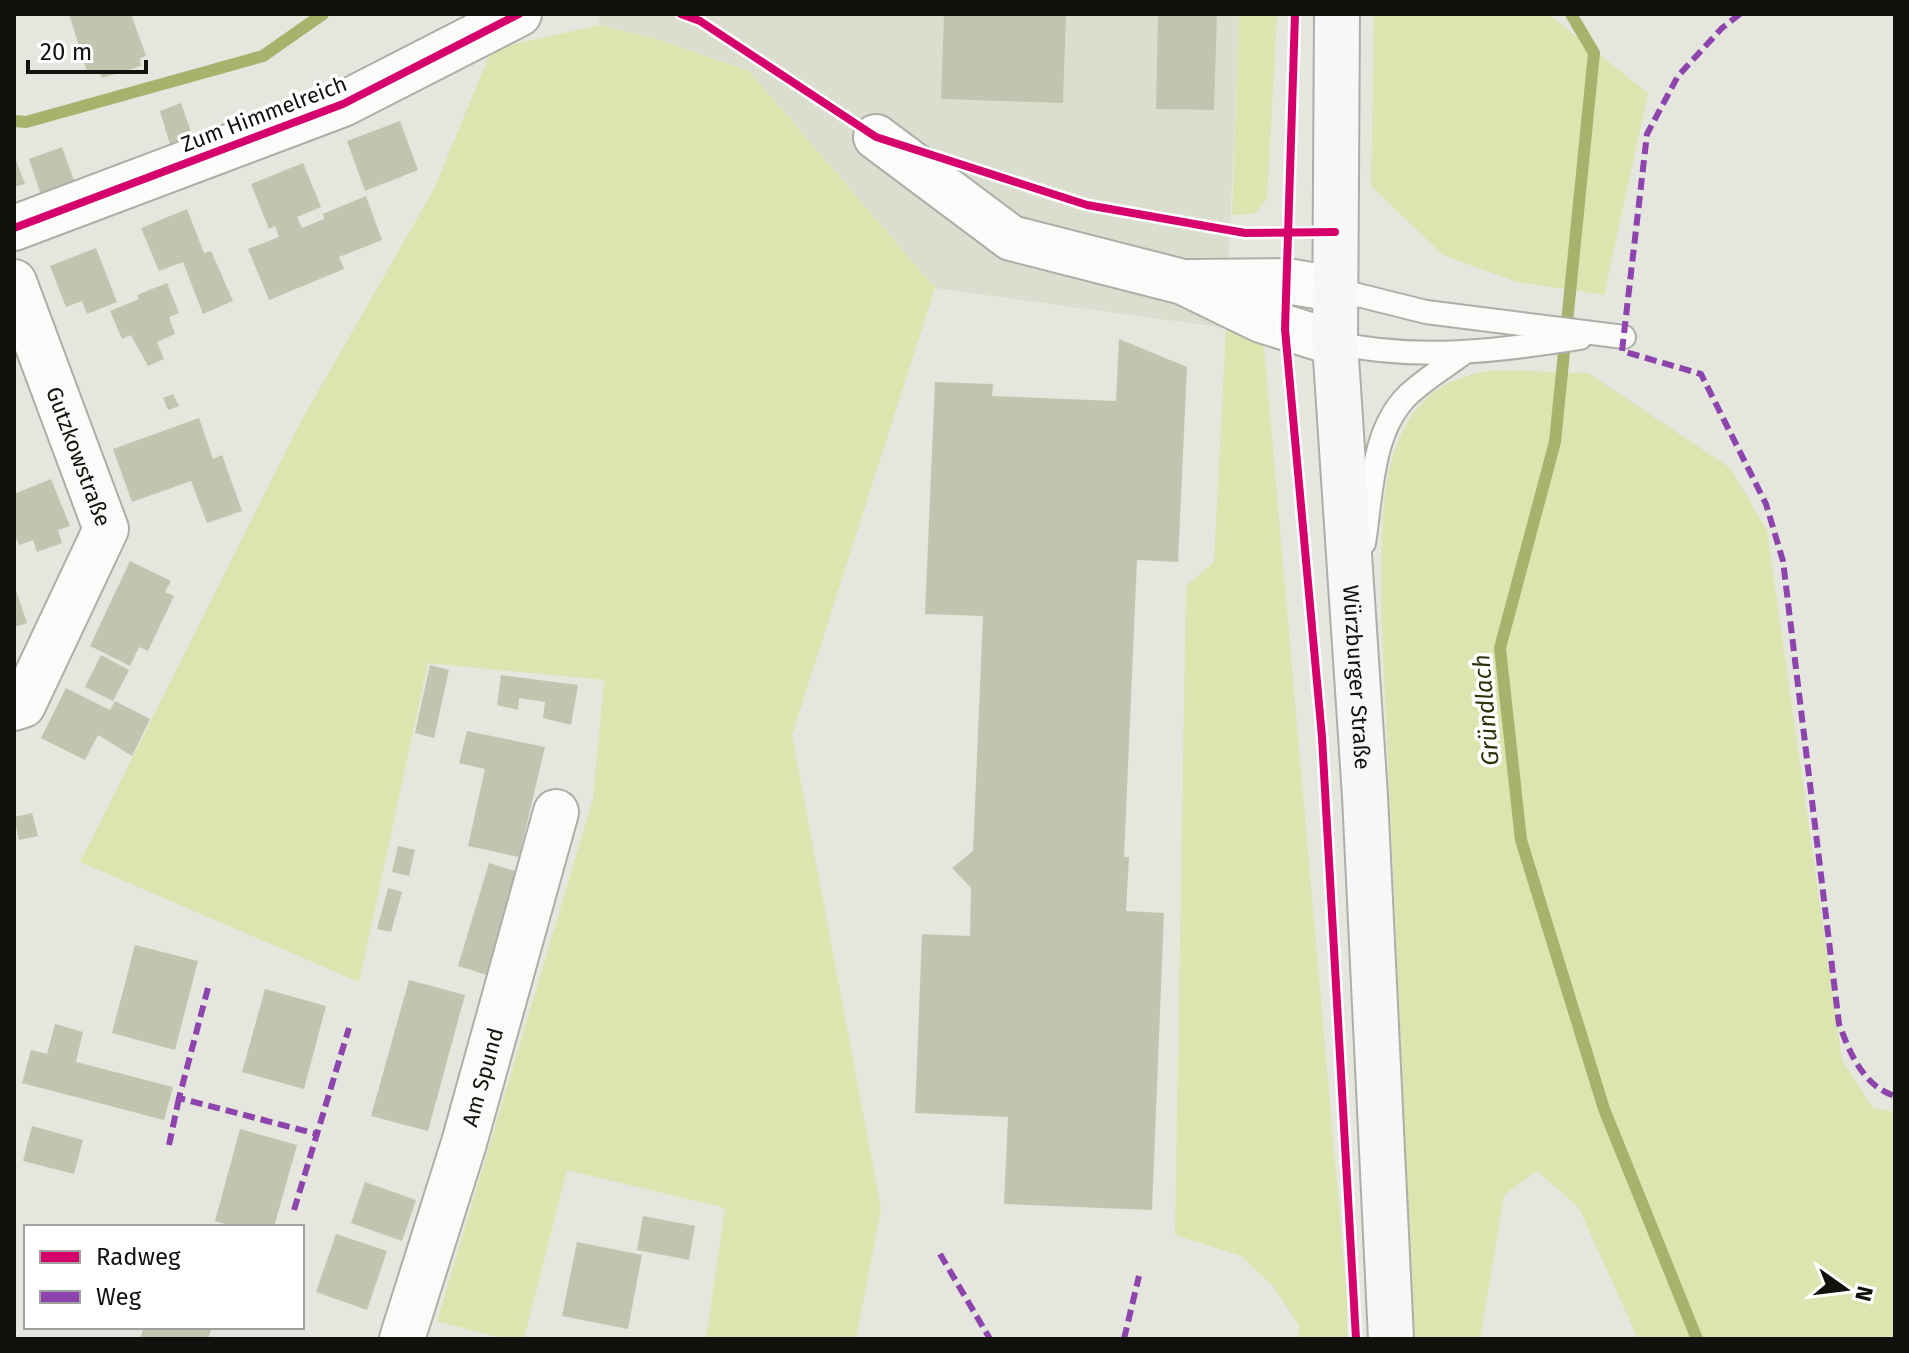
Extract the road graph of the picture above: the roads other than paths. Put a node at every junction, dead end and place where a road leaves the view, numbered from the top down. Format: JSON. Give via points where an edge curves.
{"nodes":[{"id":1,"x":519,"y":14,"type":"edge"},
{"id":2,"x":1337,"y":14,"type":"edge"},
{"id":3,"x":876,"y":137,"type":"dead end"},
{"id":4,"x":14,"y":228,"type":"edge"},
{"id":5,"x":14,"y":282,"type":"edge"},
{"id":6,"x":1183,"y":282,"type":"junction"},
{"id":7,"x":1334,"y":289,"type":"junction"},
{"id":8,"x":1335,"y":343,"type":"junction"},
{"id":9,"x":1464,"y":353,"type":"junction"},
{"id":10,"x":1354,"y":611,"type":"junction"},
{"id":11,"x":14,"y":708,"type":"edge"},
{"id":12,"x":556,"y":812,"type":"dead end"},
{"id":13,"x":402,"y":1339,"type":"edge"},
{"id":14,"x":1391,"y":1339,"type":"edge"}],
"edges":[{"from":1,"to":4,"type":"street","name":"Zum Himmelreich","via":[[343,104]]},
{"from":2,"to":7,"type":"main road","name":"Würzburger Straße"},
{"from":3,"to":6,"type":"street","via":[[1011,238]]},
{"from":5,"to":11,"type":"street","name":"Gutzkowstraße","via":[[106,529],[23,705]]},
{"from":6,"to":7,"type":"street","via":[[1287,281]]},
{"from":6,"to":8,"type":"street","via":[[1261,320]]},
{"from":7,"to":8,"type":"main road","name":"Würzburger Straße"},
{"from":7,"to":9,"type":"lane","via":[[1426,312],[1612,336]]},
{"from":8,"to":9,"type":"lane","via":[[1404,354]]},
{"from":8,"to":10,"type":"main road","name":"Würzburger Straße"},
{"from":9,"to":10,"type":"lane","via":[[1407,396],[1391,416],[1378,449]]},
{"from":10,"to":14,"type":"main road","name":"Würzburger Straße"},
{"from":12,"to":13,"type":"street","name":"Am Spund","via":[[464,1143]]}]}
